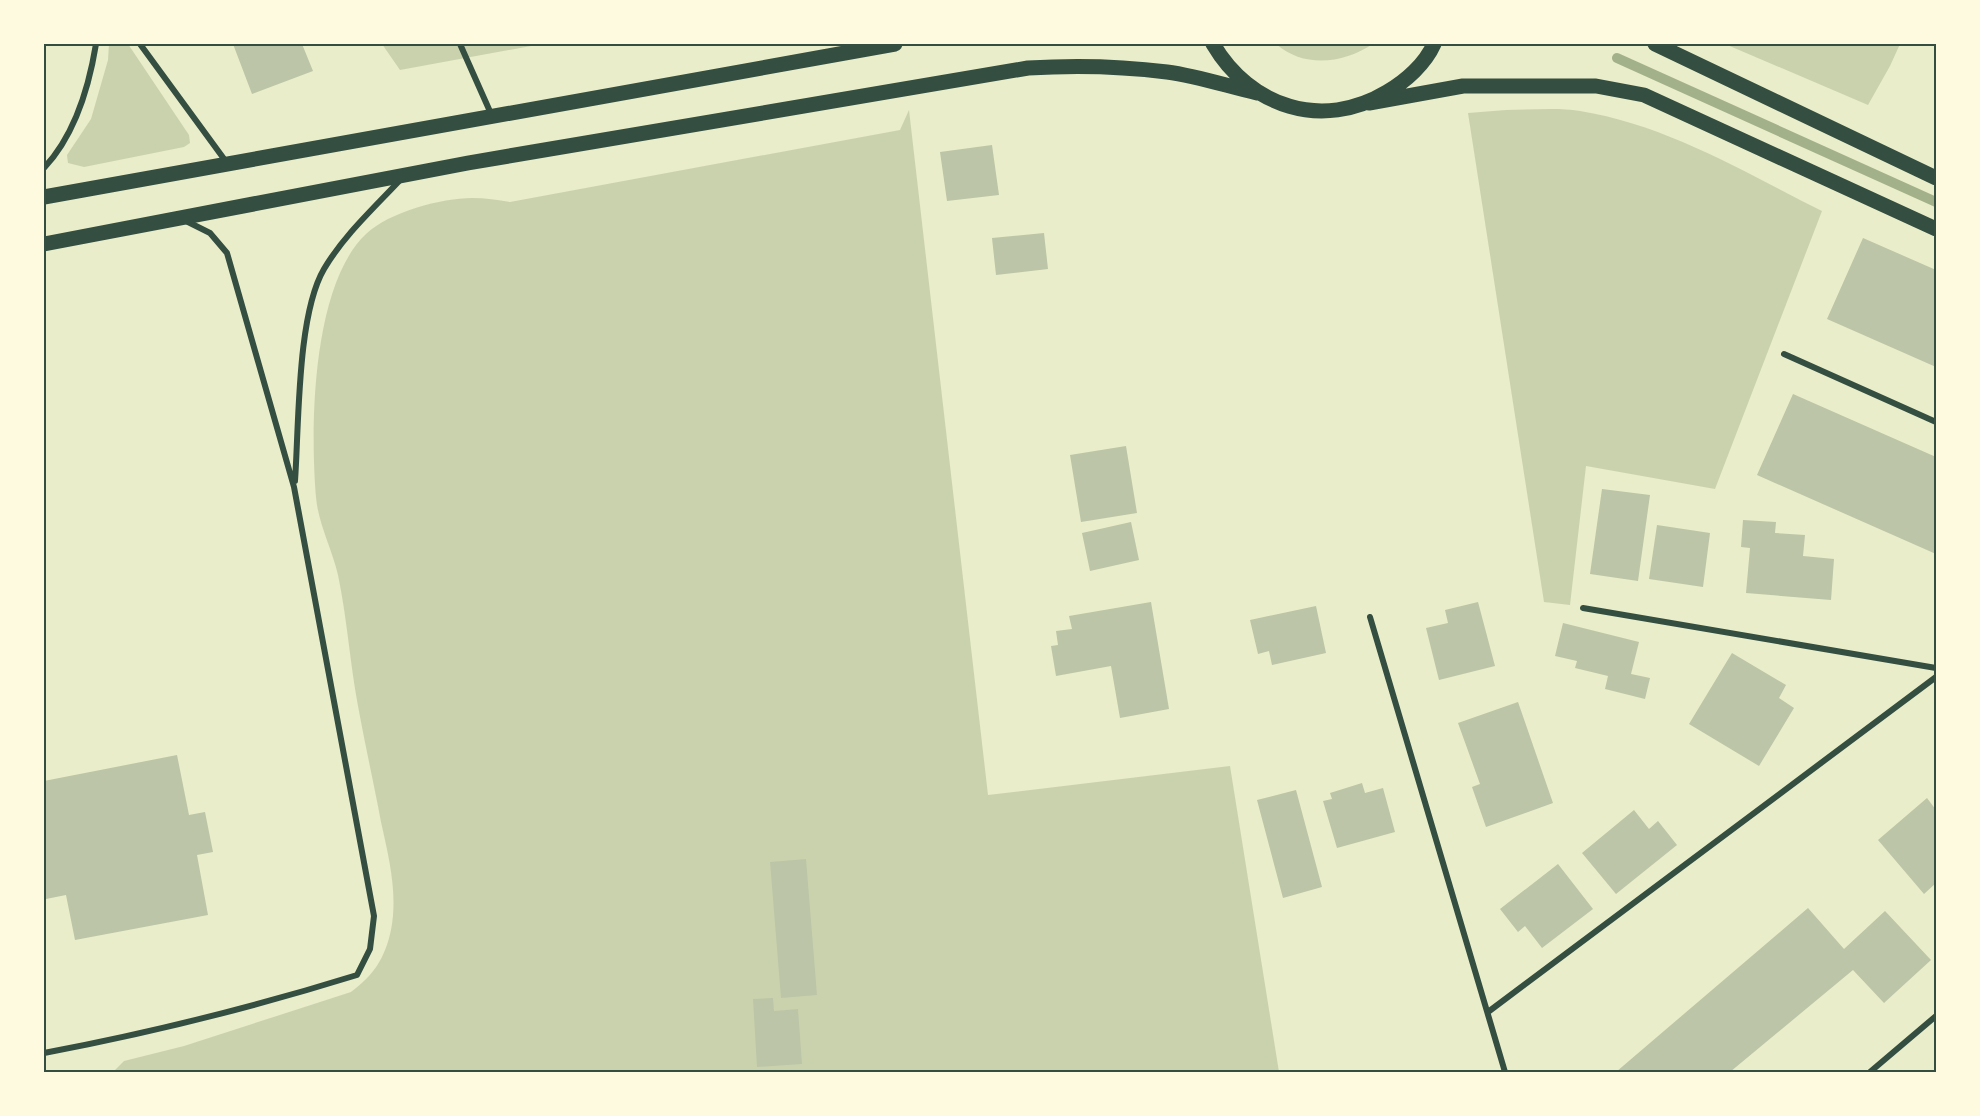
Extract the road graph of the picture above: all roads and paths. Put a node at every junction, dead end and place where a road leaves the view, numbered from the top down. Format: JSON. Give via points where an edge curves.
{"nodes":[{"id":1,"x":96,"y":44,"type":"edge"},
{"id":2,"x":140,"y":44,"type":"edge"},
{"id":3,"x":460,"y":44,"type":"edge"},
{"id":4,"x":896,"y":44,"type":"edge"},
{"id":5,"x":1213,"y":44,"type":"edge"},
{"id":6,"x":1434,"y":44,"type":"edge"},
{"id":7,"x":1655,"y":44,"type":"edge"},
{"id":8,"x":1257,"y":93,"type":"junction"},
{"id":9,"x":1369,"y":103,"type":"junction"},
{"id":10,"x":492,"y":116,"type":"junction"},
{"id":11,"x":227,"y":164,"type":"junction"},
{"id":12,"x":44,"y":168,"type":"edge"},
{"id":13,"x":403,"y":177,"type":"junction"},
{"id":14,"x":1936,"y":178,"type":"edge"},
{"id":15,"x":44,"y":197,"type":"edge"},
{"id":16,"x":177,"y":217,"type":"junction"},
{"id":17,"x":1936,"y":229,"type":"edge"},
{"id":18,"x":44,"y":244,"type":"edge"},
{"id":19,"x":1784,"y":354,"type":"dead end"},
{"id":20,"x":1936,"y":422,"type":"edge"},
{"id":21,"x":294,"y":487,"type":"junction"},
{"id":22,"x":1583,"y":608,"type":"dead end"},
{"id":23,"x":1370,"y":617,"type":"dead end"},
{"id":24,"x":1936,"y":668,"type":"edge"},
{"id":25,"x":1936,"y":677,"type":"edge"},
{"id":26,"x":1488,"y":1012,"type":"junction"},
{"id":27,"x":1936,"y":1016,"type":"edge"},
{"id":28,"x":44,"y":1053,"type":"edge"},
{"id":29,"x":1505,"y":1072,"type":"edge"},
{"id":30,"x":1870,"y":1072,"type":"edge"}],
"edges":[{"from":1,"to":12,"type":"street","via":[[82,102]]},
{"from":2,"to":11,"type":"street"},
{"from":3,"to":10,"type":"street"},
{"from":4,"to":10,"type":"main road"},
{"from":5,"to":8,"type":"main road","via":[[1226,66]]},
{"from":6,"to":9,"type":"main road","via":[[1403,83]]},
{"from":7,"to":14,"type":"main road"},
{"from":8,"to":9,"type":"main road","via":[[1283,105],[1312,111],[1341,110]]},
{"from":8,"to":13,"type":"main road","via":[[1169,72],[1074,65],[1028,68]]},
{"from":9,"to":17,"type":"main road","via":[[1463,86],[1596,86],[1644,95]]},
{"from":10,"to":11,"type":"main road"},
{"from":11,"to":15,"type":"main road"},
{"from":13,"to":16,"type":"main road"},
{"from":13,"to":21,"type":"street","via":[[338,248],[313,295],[305,340]]},
{"from":16,"to":18,"type":"main road"},
{"from":16,"to":21,"type":"street","via":[[210,232],[227,253]]},
{"from":19,"to":20,"type":"street"},
{"from":21,"to":28,"type":"street","via":[[374,916],[370,949],[357,975],[129,1037]]},
{"from":22,"to":24,"type":"street"},
{"from":23,"to":26,"type":"street"},
{"from":25,"to":26,"type":"street"},
{"from":26,"to":29,"type":"street"},
{"from":27,"to":30,"type":"street"}]}
